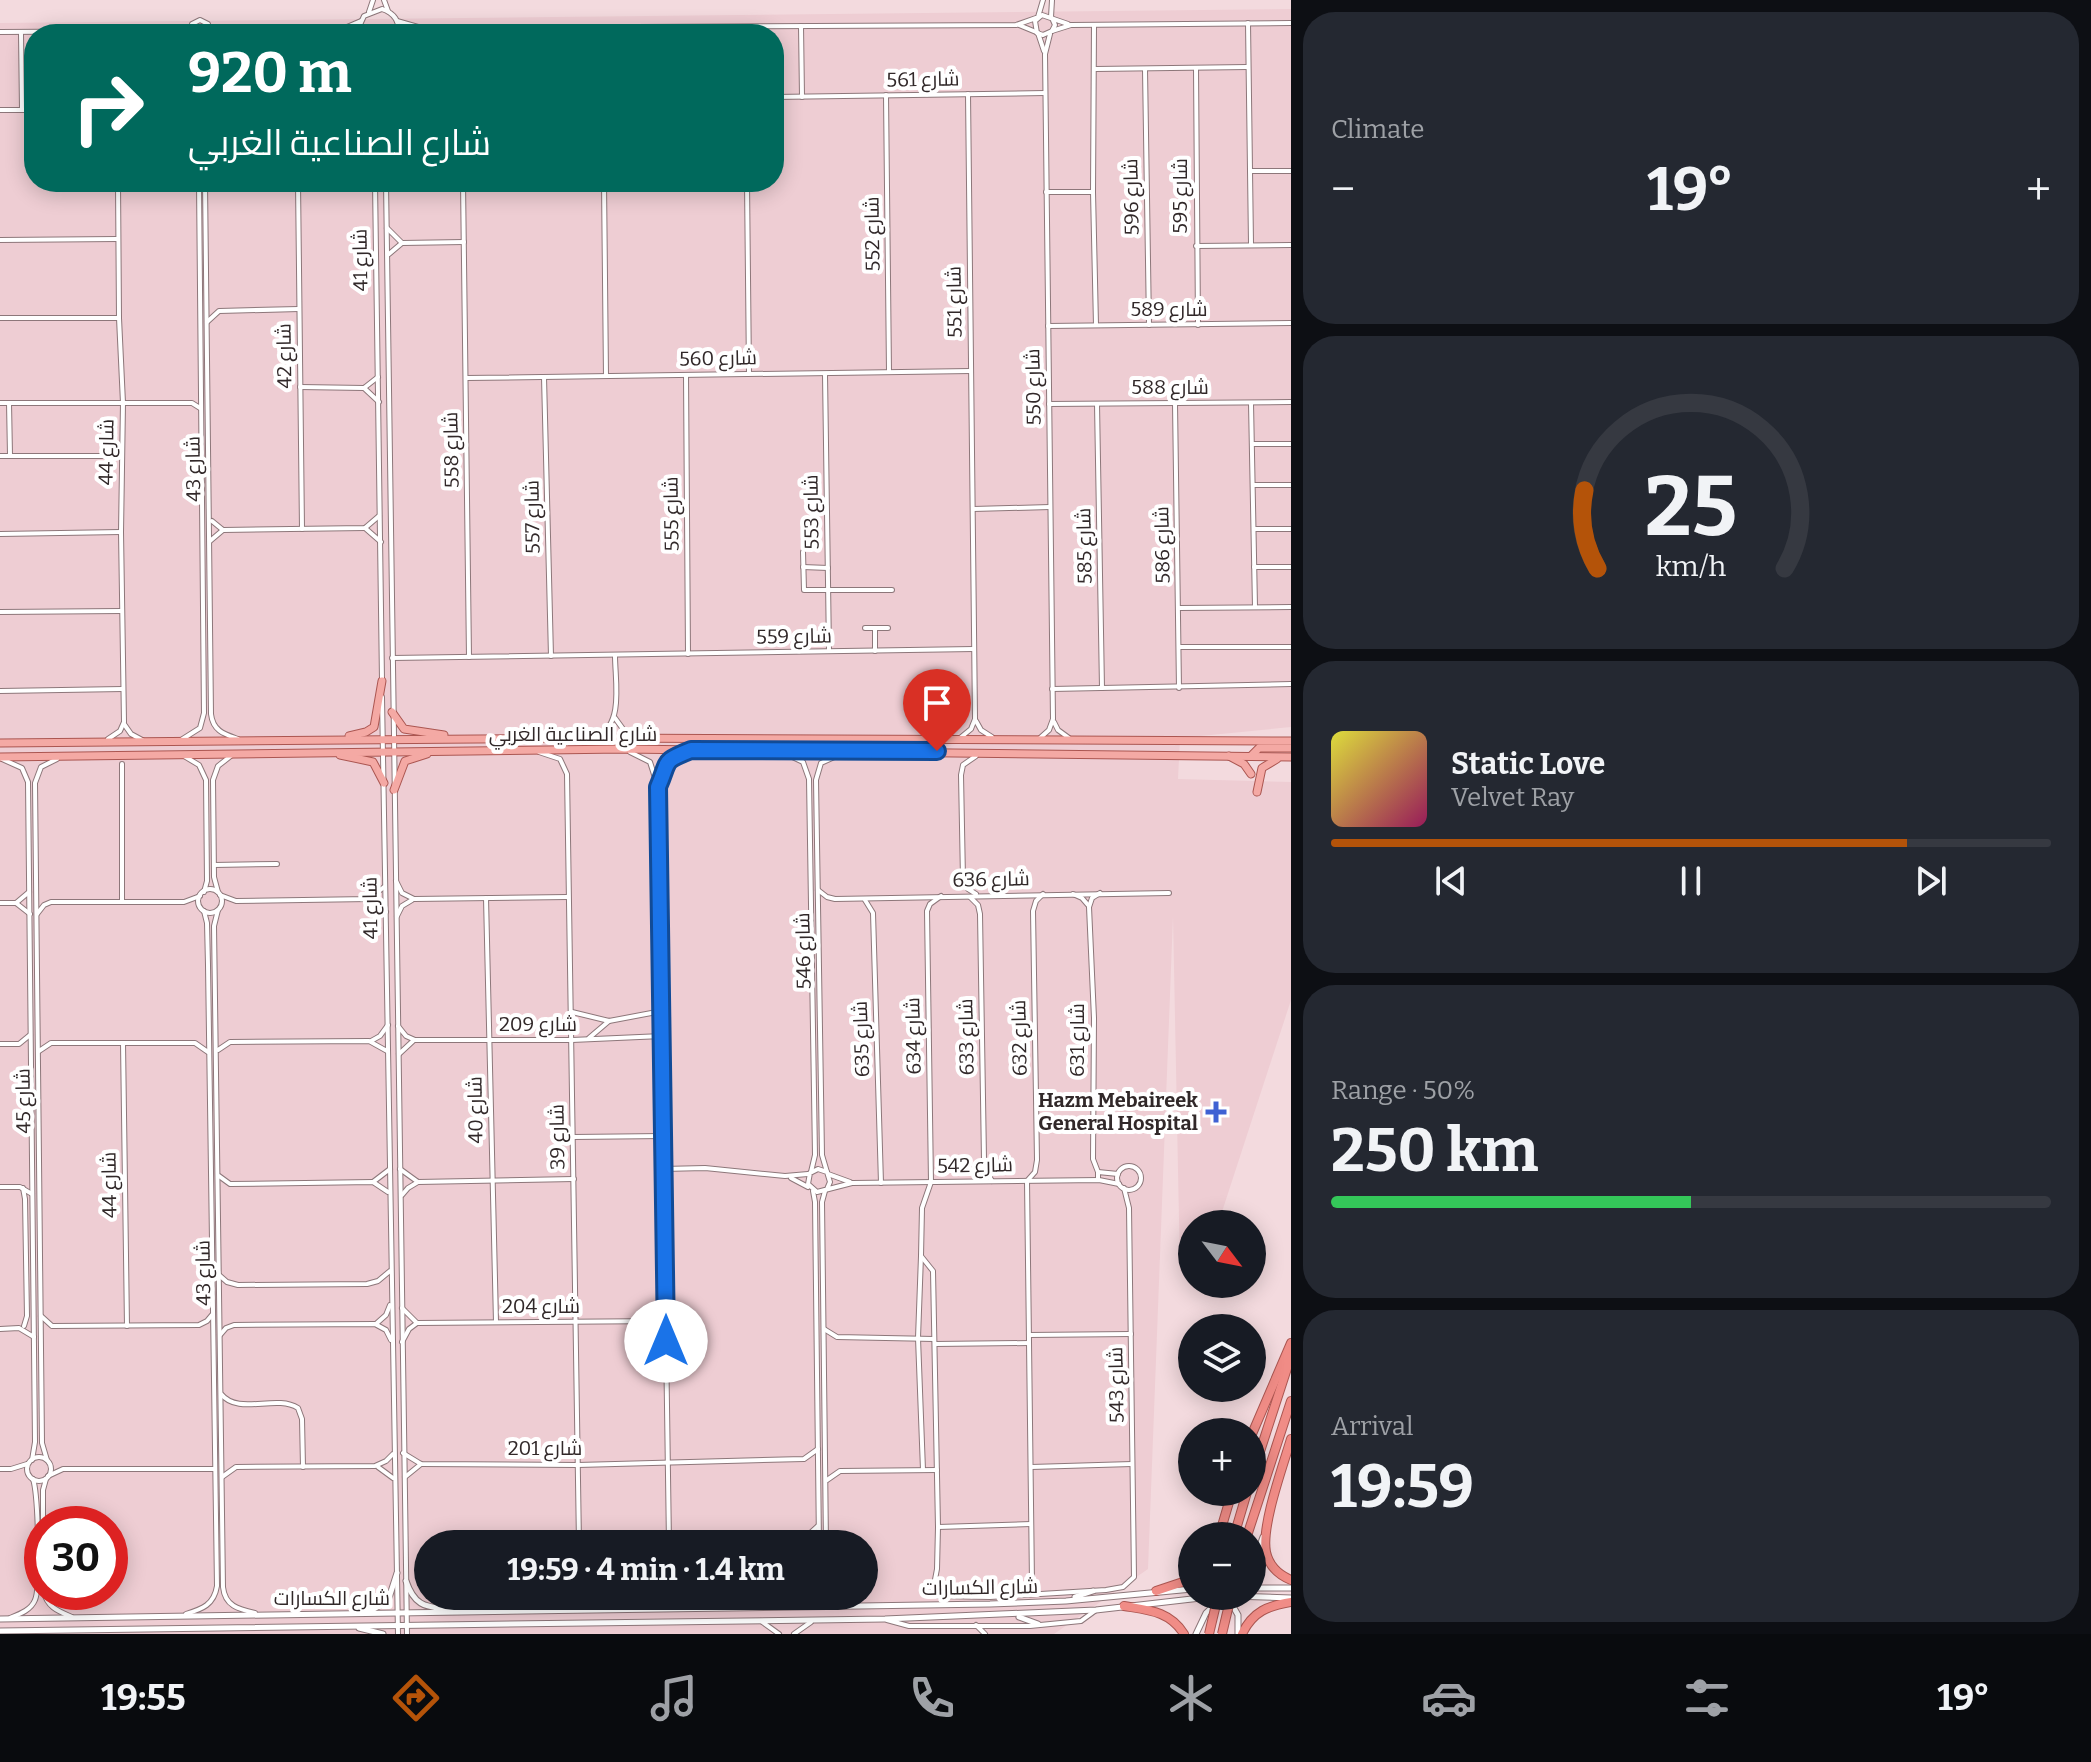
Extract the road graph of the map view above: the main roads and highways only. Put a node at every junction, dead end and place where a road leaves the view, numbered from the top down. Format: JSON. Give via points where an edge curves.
{"nodes":[{"id":1,"x":382,"y":681,"type":"road end"},
{"id":2,"x":392,"y":712,"type":"road end"},
{"id":3,"x":454,"y":738,"type":"junction"},
{"id":4,"x":340,"y":739,"type":"junction"},
{"id":5,"x":1291,"y":741,"type":"edge"},
{"id":6,"x":0,"y":743,"type":"edge"},
{"id":7,"x":1254,"y":748,"type":"junction"},
{"id":8,"x":1291,"y":748,"type":"edge"},
{"id":9,"x":327,"y":751,"type":"junction"},
{"id":10,"x":440,"y":751,"type":"junction"},
{"id":11,"x":1227,"y":754,"type":"junction"},
{"id":12,"x":1287,"y":756,"type":"edge"},
{"id":13,"x":0,"y":758,"type":"edge"},
{"id":14,"x":1251,"y":774,"type":"dead end"},
{"id":15,"x":384,"y":783,"type":"road end"},
{"id":16,"x":394,"y":790,"type":"road end"},
{"id":17,"x":1257,"y":792,"type":"dead end"},
{"id":18,"x":1291,"y":1343,"type":"edge"},
{"id":19,"x":1291,"y":1356,"type":"edge"},
{"id":20,"x":1291,"y":1401,"type":"edge"},
{"id":21,"x":1259,"y":1418,"type":"edge"},
{"id":22,"x":1266,"y":1433,"type":"edge"},
{"id":23,"x":1291,"y":1439,"type":"edge"},
{"id":24,"x":1251,"y":1522,"type":"edge"},
{"id":25,"x":1291,"y":1580,"type":"edge"},
{"id":26,"x":1178,"y":1584,"type":"edge"},
{"id":27,"x":1156,"y":1591,"type":"road end"},
{"id":28,"x":1291,"y":1600,"type":"edge"},
{"id":29,"x":1124,"y":1606,"type":"road end"},
{"id":30,"x":1219,"y":1610,"type":"edge"},
{"id":31,"x":1224,"y":1610,"type":"edge"},
{"id":32,"x":1184,"y":1634,"type":"edge"},
{"id":33,"x":1209,"y":1634,"type":"edge"},
{"id":34,"x":1222,"y":1634,"type":"edge"},
{"id":35,"x":1240,"y":1634,"type":"edge"}],
"edges":[{"from":1,"to":4,"type":"main road","via":[[374,727]]},
{"from":2,"to":3,"type":"main road","via":[[404,729]]},
{"from":3,"to":4,"type":"main road","name":"شارع الصناعية الغربي"},
{"from":3,"to":7,"type":"main road","name":"شارع الصناعية الغربي","via":[[1075,740]]},
{"from":4,"to":6,"type":"main road","name":"شارع الصناعية الغربي"},
{"from":5,"to":7,"type":"main road","name":"شارع الصناعية الغربي"},
{"from":7,"to":8,"type":"main road"},
{"from":7,"to":11,"type":"main road","name":"شارع الصناعية الغربي"},
{"from":7,"to":12,"type":"main road","name":"شارع الصناعية الغربي"},
{"from":9,"to":10,"type":"main road","name":"شارع الصناعية الغربي"},
{"from":9,"to":13,"type":"main road","name":"شارع الصناعية الغربي"},
{"from":9,"to":15,"type":"main road","via":[[373,762]]},
{"from":10,"to":11,"type":"main road","name":"شارع الصناعية الغربي"},
{"from":10,"to":16,"type":"main road","via":[[405,761]]},
{"from":11,"to":14,"type":"main road"},
{"from":12,"to":17,"type":"main road","via":[[1262,768]]},
{"from":18,"to":21,"type":"highway"},
{"from":19,"to":22,"type":"highway"},
{"from":20,"to":24,"type":"highway"},
{"from":23,"to":25,"type":"highway","via":[[1266,1546],[1269,1560]]},
{"from":26,"to":27,"type":"highway"},
{"from":28,"to":35,"type":"highway","via":[[1260,1610]]},
{"from":29,"to":32,"type":"highway","via":[[1165,1615]]},
{"from":30,"to":33,"type":"highway","bridge":true},
{"from":31,"to":34,"type":"highway","bridge":true}]}
